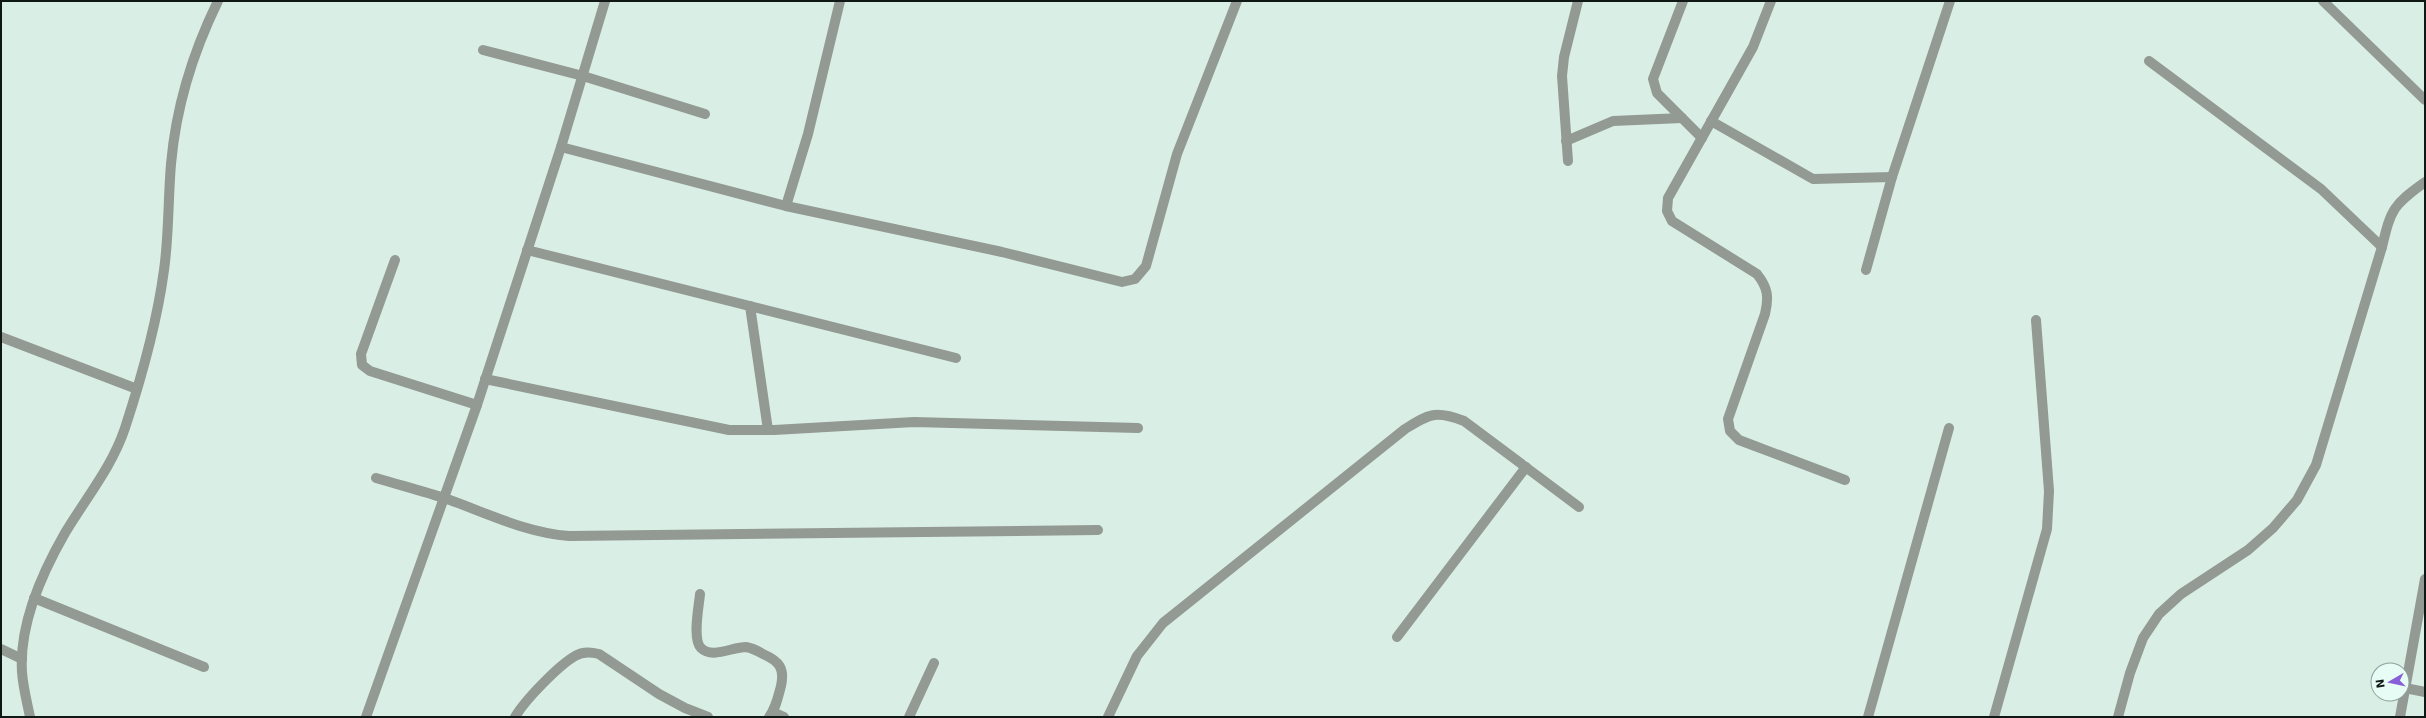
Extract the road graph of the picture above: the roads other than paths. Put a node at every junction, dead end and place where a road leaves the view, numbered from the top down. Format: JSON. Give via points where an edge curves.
{"nodes":[{"id":1,"x":218,"y":1,"type":"edge"},
{"id":2,"x":606,"y":1,"type":"edge"},
{"id":3,"x":840,"y":1,"type":"edge"},
{"id":4,"x":1237,"y":1,"type":"edge"},
{"id":5,"x":1578,"y":1,"type":"edge"},
{"id":6,"x":1683,"y":1,"type":"edge"},
{"id":7,"x":1771,"y":1,"type":"edge"},
{"id":8,"x":1950,"y":1,"type":"edge"},
{"id":9,"x":2323,"y":1,"type":"edge"},
{"id":10,"x":483,"y":50,"type":"dead end"},
{"id":11,"x":2149,"y":61,"type":"dead end"},
{"id":12,"x":582,"y":76,"type":"junction"},
{"id":13,"x":2425,"y":100,"type":"edge"},
{"id":14,"x":705,"y":114,"type":"dead end"},
{"id":15,"x":1682,"y":118,"type":"junction"},
{"id":16,"x":1711,"y":121,"type":"junction"},
{"id":17,"x":1702,"y":138,"type":"junction"},
{"id":18,"x":1566,"y":141,"type":"junction"},
{"id":19,"x":561,"y":147,"type":"junction"},
{"id":20,"x":1568,"y":161,"type":"dead end"},
{"id":21,"x":1892,"y":177,"type":"junction"},
{"id":22,"x":2425,"y":182,"type":"edge"},
{"id":23,"x":786,"y":206,"type":"junction"},
{"id":24,"x":2382,"y":247,"type":"junction"},
{"id":25,"x":527,"y":250,"type":"junction"},
{"id":26,"x":395,"y":260,"type":"dead end"},
{"id":27,"x":1866,"y":270,"type":"dead end"},
{"id":28,"x":750,"y":306,"type":"junction"},
{"id":29,"x":2036,"y":320,"type":"dead end"},
{"id":30,"x":1,"y":337,"type":"edge"},
{"id":31,"x":956,"y":358,"type":"dead end"},
{"id":32,"x":485,"y":379,"type":"junction"},
{"id":33,"x":137,"y":389,"type":"junction"},
{"id":34,"x":477,"y":404,"type":"junction"},
{"id":35,"x":1138,"y":428,"type":"dead end"},
{"id":36,"x":1949,"y":428,"type":"dead end"},
{"id":37,"x":768,"y":430,"type":"junction"},
{"id":38,"x":1526,"y":467,"type":"junction"},
{"id":39,"x":376,"y":478,"type":"dead end"},
{"id":40,"x":1845,"y":480,"type":"dead end"},
{"id":41,"x":446,"y":498,"type":"junction"},
{"id":42,"x":1579,"y":507,"type":"dead end"},
{"id":43,"x":1098,"y":530,"type":"dead end"},
{"id":44,"x":2425,"y":579,"type":"edge"},
{"id":45,"x":700,"y":594,"type":"dead end"},
{"id":46,"x":34,"y":598,"type":"junction"},
{"id":47,"x":1397,"y":637,"type":"dead end"},
{"id":48,"x":1,"y":650,"type":"edge"},
{"id":49,"x":22,"y":660,"type":"junction"},
{"id":50,"x":2410,"y":662,"type":"edge"},
{"id":51,"x":934,"y":663,"type":"dead end"},
{"id":52,"x":204,"y":667,"type":"dead end"},
{"id":53,"x":2410,"y":689,"type":"edge"},
{"id":54,"x":2425,"y":692,"type":"edge"},
{"id":55,"x":2403,"y":702,"type":"edge"},
{"id":56,"x":771,"y":714,"type":"edge"},
{"id":57,"x":30,"y":717,"type":"edge"},
{"id":58,"x":366,"y":717,"type":"edge"},
{"id":59,"x":515,"y":717,"type":"edge"},
{"id":60,"x":708,"y":717,"type":"edge"},
{"id":61,"x":784,"y":717,"type":"edge"},
{"id":62,"x":909,"y":717,"type":"edge"},
{"id":63,"x":1108,"y":717,"type":"edge"},
{"id":64,"x":1868,"y":717,"type":"edge"},
{"id":65,"x":1994,"y":717,"type":"edge"},
{"id":66,"x":2118,"y":717,"type":"edge"},
{"id":67,"x":2400,"y":717,"type":"edge"}],
"edges":[{"from":1,"to":33,"type":"street","via":[[200,38],[178,114],[171,162],[164,268],[156,317]]},
{"from":2,"to":12,"type":"street"},
{"from":3,"to":23,"type":"street","via":[[808,134]]},
{"from":4,"to":23,"type":"street","via":[[1177,154],[1146,266],[1135,279],[1122,282],[1002,252]]},
{"from":5,"to":18,"type":"street","via":[[1564,57],[1562,76]]},
{"from":6,"to":15,"type":"street","via":[[1652,79],[1657,93]]},
{"from":7,"to":16,"type":"street","via":[[1753,46]]},
{"from":8,"to":21,"type":"street"},
{"from":9,"to":13,"type":"street"},
{"from":10,"to":12,"type":"street"},
{"from":11,"to":24,"type":"street","via":[[2321,189]]},
{"from":12,"to":14,"type":"street"},
{"from":12,"to":19,"type":"street"},
{"from":15,"to":17,"type":"street"},
{"from":15,"to":18,"type":"street","via":[[1612,121]]},
{"from":16,"to":17,"type":"street"},
{"from":16,"to":21,"type":"street","via":[[1813,179]]},
{"from":17,"to":40,"type":"street","via":[[1668,198],[1667,211],[1672,221],[1757,274],[1766,286],[1768,298],[1766,314],[1728,419],[1730,432],[1739,440]]},
{"from":18,"to":20,"type":"street"},
{"from":19,"to":23,"type":"street"},
{"from":19,"to":25,"type":"street"},
{"from":21,"to":27,"type":"street"},
{"from":22,"to":24,"type":"street","via":[[2401,199],[2388,218]]},
{"from":24,"to":66,"type":"street","via":[[2316,465],[2297,500],[2273,528],[2248,550],[2181,594],[2159,614],[2143,638]]},
{"from":25,"to":28,"type":"street"},
{"from":25,"to":32,"type":"street"},
{"from":26,"to":34,"type":"street","via":[[361,354],[362,365],[370,371]]},
{"from":28,"to":31,"type":"street"},
{"from":28,"to":37,"type":"street"},
{"from":29,"to":65,"type":"street","via":[[2049,491],[2047,529]]},
{"from":30,"to":33,"type":"street"},
{"from":32,"to":34,"type":"street"},
{"from":32,"to":37,"type":"street","via":[[693,424],[729,430]]},
{"from":33,"to":46,"type":"street","via":[[124,430],[108,467],[65,534]]},
{"from":34,"to":41,"type":"street"},
{"from":35,"to":37,"type":"street","via":[[914,422]]},
{"from":36,"to":64,"type":"street"},
{"from":38,"to":42,"type":"street"},
{"from":38,"to":47,"type":"street"},
{"from":38,"to":63,"type":"street","via":[[1464,421],[1444,413],[1426,416],[1404,429],[1163,623],[1137,656]]},
{"from":39,"to":41,"type":"street"},
{"from":41,"to":43,"type":"street","via":[[529,529],[569,536]]},
{"from":41,"to":58,"type":"street"},
{"from":44,"to":50,"type":"street"},
{"from":45,"to":56,"type":"street","via":[[697,629],[701,648],[709,652],[747,647],[780,664],[784,675]]},
{"from":46,"to":49,"type":"street"},
{"from":46,"to":52,"type":"street"},
{"from":48,"to":49,"type":"street"},
{"from":49,"to":57,"type":"street"},
{"from":51,"to":62,"type":"street"},
{"from":53,"to":54,"type":"street"},
{"from":55,"to":67,"type":"street"},
{"from":56,"to":61,"type":"street"},
{"from":59,"to":60,"type":"street","via":[[525,701],[575,655],[588,652],[599,654],[685,708]]}]}
